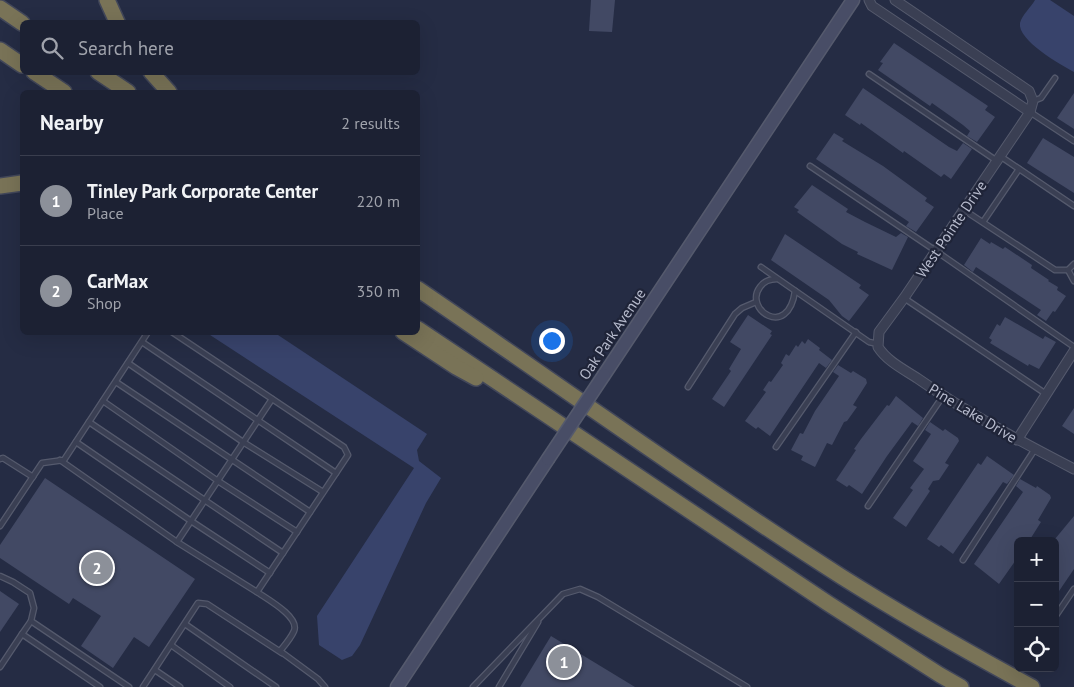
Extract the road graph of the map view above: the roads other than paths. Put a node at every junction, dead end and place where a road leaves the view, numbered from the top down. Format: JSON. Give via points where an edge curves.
{"nodes":[{"id":1,"x":107,"y":0,"type":"edge"},
{"id":2,"x":854,"y":0,"type":"edge"},
{"id":3,"x":869,"y":0,"type":"edge"},
{"id":4,"x":895,"y":0,"type":"edge"},
{"id":5,"x":0,"y":8,"type":"edge"},
{"id":6,"x":116,"y":20,"type":"edge"},
{"id":7,"x":20,"y":22,"type":"edge"},
{"id":8,"x":0,"y":50,"type":"edge"},
{"id":9,"x":20,"y":64,"type":"edge"},
{"id":10,"x":868,"y":74,"type":"dead end"},
{"id":11,"x":38,"y":75,"type":"edge"},
{"id":12,"x":102,"y":75,"type":"edge"},
{"id":13,"x":154,"y":75,"type":"edge"},
{"id":14,"x":1055,"y":78,"type":"dead end"},
{"id":15,"x":61,"y":90,"type":"edge"},
{"id":16,"x":125,"y":90,"type":"edge"},
{"id":17,"x":167,"y":90,"type":"edge"},
{"id":18,"x":1033,"y":101,"type":"junction"},
{"id":19,"x":1030,"y":112,"type":"junction"},
{"id":20,"x":1074,"y":141,"type":"edge"},
{"id":21,"x":999,"y":159,"type":"junction"},
{"id":22,"x":810,"y":166,"type":"dead end"},
{"id":23,"x":1019,"y":169,"type":"junction"},
{"id":24,"x":20,"y":183,"type":"edge"},
{"id":25,"x":0,"y":186,"type":"edge"},
{"id":26,"x":1074,"y":206,"type":"edge"},
{"id":27,"x":964,"y":210,"type":"junction"},
{"id":28,"x":983,"y":222,"type":"junction"},
{"id":29,"x":936,"y":251,"type":"junction"},
{"id":30,"x":1074,"y":264,"type":"edge"},
{"id":31,"x":761,"y":267,"type":"dead end"},
{"id":32,"x":1068,"y":270,"type":"junction"},
{"id":33,"x":778,"y":279,"type":"junction"},
{"id":34,"x":1074,"y":281,"type":"edge"},
{"id":35,"x":420,"y":290,"type":"edge"},
{"id":36,"x":796,"y":291,"type":"junction"},
{"id":37,"x":904,"y":298,"type":"junction"},
{"id":38,"x":756,"y":302,"type":"junction"},
{"id":39,"x":420,"y":330,"type":"edge"},
{"id":40,"x":856,"y":332,"type":"junction"},
{"id":41,"x":146,"y":335,"type":"edge"},
{"id":42,"x":176,"y":335,"type":"edge"},
{"id":43,"x":408,"y":335,"type":"edge"},
{"id":44,"x":142,"y":342,"type":"junction"},
{"id":45,"x":878,"y":345,"type":"junction"},
{"id":46,"x":1074,"y":347,"type":"edge"},
{"id":47,"x":1074,"y":351,"type":"edge"},
{"id":48,"x":128,"y":363,"type":"junction"},
{"id":49,"x":116,"y":382,"type":"junction"},
{"id":50,"x":688,"y":387,"type":"dead end"},
{"id":51,"x":1046,"y":394,"type":"junction"},
{"id":52,"x":943,"y":396,"type":"junction"},
{"id":53,"x":272,"y":399,"type":"junction"},
{"id":54,"x":102,"y":401,"type":"junction"},
{"id":55,"x":551,"y":418,"type":"junction"},
{"id":56,"x":258,"y":420,"type":"junction"},
{"id":57,"x":89,"y":422,"type":"junction"},
{"id":58,"x":1017,"y":440,"type":"junction"},
{"id":59,"x":76,"y":442,"type":"junction"},
{"id":60,"x":243,"y":442,"type":"junction"},
{"id":61,"x":776,"y":447,"type":"dead end"},
{"id":62,"x":1035,"y":449,"type":"junction"},
{"id":63,"x":0,"y":459,"type":"edge"},
{"id":64,"x":232,"y":459,"type":"junction"},
{"id":65,"x":60,"y":460,"type":"junction"},
{"id":66,"x":1074,"y":469,"type":"edge"},
{"id":67,"x":336,"y":473,"type":"junction"},
{"id":68,"x":33,"y":477,"type":"junction"},
{"id":69,"x":218,"y":481,"type":"junction"},
{"id":70,"x":324,"y":492,"type":"junction"},
{"id":71,"x":204,"y":501,"type":"junction"},
{"id":72,"x":868,"y":506,"type":"dead end"},
{"id":73,"x":310,"y":512,"type":"junction"},
{"id":74,"x":191,"y":521,"type":"junction"},
{"id":75,"x":0,"y":526,"type":"edge"},
{"id":76,"x":297,"y":532,"type":"junction"},
{"id":77,"x":177,"y":542,"type":"junction"},
{"id":78,"x":283,"y":553,"type":"junction"},
{"id":79,"x":963,"y":560,"type":"dead end"},
{"id":80,"x":270,"y":573,"type":"junction"},
{"id":81,"x":0,"y":576,"type":"edge"},
{"id":82,"x":1074,"y":589,"type":"edge"},
{"id":83,"x":257,"y":592,"type":"junction"},
{"id":84,"x":1059,"y":611,"type":"edge"},
{"id":85,"x":542,"y":614,"type":"junction"},
{"id":86,"x":31,"y":621,"type":"junction"},
{"id":87,"x":184,"y":624,"type":"junction"},
{"id":88,"x":22,"y":634,"type":"junction"},
{"id":89,"x":171,"y":645,"type":"junction"},
{"id":90,"x":283,"y":653,"type":"junction"},
{"id":91,"x":0,"y":667,"type":"edge"},
{"id":92,"x":155,"y":670,"type":"junction"},
{"id":93,"x":100,"y":687,"type":"edge"},
{"id":94,"x":129,"y":687,"type":"edge"},
{"id":95,"x":144,"y":687,"type":"edge"},
{"id":96,"x":180,"y":687,"type":"edge"},
{"id":97,"x":230,"y":687,"type":"edge"},
{"id":98,"x":276,"y":687,"type":"edge"},
{"id":99,"x":325,"y":687,"type":"edge"},
{"id":100,"x":397,"y":687,"type":"edge"},
{"id":101,"x":473,"y":687,"type":"edge"},
{"id":102,"x":499,"y":687,"type":"edge"},
{"id":103,"x":747,"y":687,"type":"edge"},
{"id":104,"x":961,"y":687,"type":"edge"},
{"id":105,"x":1032,"y":687,"type":"edge"}],
"edges":[{"from":1,"to":6,"type":"highway"},
{"from":2,"to":100,"type":"street","name":"Oak Park Avenue","bridge":true},
{"from":3,"to":19,"type":"street","via":[[872,6]]},
{"from":4,"to":18,"type":"street","via":[[1029,91]]},
{"from":5,"to":7,"type":"highway"},
{"from":8,"to":9,"type":"highway"},
{"from":10,"to":21,"type":"lane"},
{"from":11,"to":15,"type":"highway"},
{"from":12,"to":16,"type":"highway"},
{"from":13,"to":17,"type":"highway"},
{"from":14,"to":18,"type":"lane","via":[[1041,98]]},
{"from":18,"to":19,"type":"street","name":"West Pointe Drive"},
{"from":19,"to":20,"type":"lane"},
{"from":19,"to":21,"type":"street","name":"West Pointe Drive"},
{"from":21,"to":23,"type":"lane"},
{"from":21,"to":27,"type":"street","name":"West Pointe Drive"},
{"from":22,"to":29,"type":"lane"},
{"from":23,"to":26,"type":"lane"},
{"from":23,"to":28,"type":"lane"},
{"from":24,"to":25,"type":"highway"},
{"from":27,"to":28,"type":"lane"},
{"from":27,"to":29,"type":"street","name":"West Pointe Drive"},
{"from":28,"to":32,"type":"lane","via":[[1054,270]]},
{"from":29,"to":37,"type":"street","name":"West Pointe Drive"},
{"from":29,"to":46,"type":"lane"},
{"from":30,"to":32,"type":"lane"},
{"from":31,"to":33,"type":"lane"},
{"from":32,"to":34,"type":"lane"},
{"from":33,"to":36,"type":"lane"},
{"from":33,"to":38,"type":"lane","via":[[761,285]]},
{"from":35,"to":105,"type":"highway","via":[[843,577]]},
{"from":36,"to":38,"type":"lane","via":[[791,309],[781,316],[763,313]]},
{"from":36,"to":40,"type":"lane"},
{"from":37,"to":45,"type":"street","name":"West Pointe Drive","via":[[879,332]]},
{"from":37,"to":51,"type":"lane"},
{"from":38,"to":50,"type":"lane","via":[[735,314]]},
{"from":39,"to":55,"type":"highway"},
{"from":40,"to":45,"type":"lane"},
{"from":40,"to":61,"type":"lane"},
{"from":41,"to":44,"type":"lane"},
{"from":42,"to":53,"type":"lane"},
{"from":43,"to":55,"type":"highway","via":[[456,367]]},
{"from":44,"to":48,"type":"lane"},
{"from":44,"to":56,"type":"lane"},
{"from":45,"to":52,"type":"street","name":"Pine Lake Drive","via":[[888,359]]},
{"from":47,"to":51,"type":"street"},
{"from":48,"to":49,"type":"lane"},
{"from":48,"to":60,"type":"lane"},
{"from":49,"to":54,"type":"lane"},
{"from":49,"to":64,"type":"lane"},
{"from":51,"to":58,"type":"street"},
{"from":52,"to":58,"type":"street","name":"Pine Lake Drive"},
{"from":52,"to":72,"type":"lane"},
{"from":53,"to":56,"type":"lane"},
{"from":53,"to":67,"type":"lane","via":[[344,447],[348,455]]},
{"from":54,"to":57,"type":"lane"},
{"from":54,"to":69,"type":"lane"},
{"from":55,"to":104,"type":"highway","via":[[829,604]]},
{"from":56,"to":60,"type":"lane"},
{"from":56,"to":67,"type":"lane"},
{"from":57,"to":59,"type":"lane"},
{"from":57,"to":71,"type":"lane"},
{"from":58,"to":62,"type":"street","name":"Pine Lake Drive"},
{"from":59,"to":65,"type":"lane","via":[[64,460]]},
{"from":59,"to":74,"type":"lane"},
{"from":60,"to":64,"type":"lane"},
{"from":60,"to":70,"type":"lane"},
{"from":62,"to":66,"type":"street","name":"Pine Lake Drive"},
{"from":62,"to":79,"type":"lane"},
{"from":63,"to":68,"type":"lane"},
{"from":64,"to":69,"type":"lane"},
{"from":64,"to":73,"type":"lane"},
{"from":65,"to":68,"type":"lane","via":[[42,463]]},
{"from":65,"to":77,"type":"lane"},
{"from":67,"to":70,"type":"lane"},
{"from":68,"to":75,"type":"lane"},
{"from":69,"to":71,"type":"lane"},
{"from":69,"to":76,"type":"lane"},
{"from":70,"to":73,"type":"lane"},
{"from":71,"to":74,"type":"lane"},
{"from":71,"to":78,"type":"lane"},
{"from":73,"to":76,"type":"lane"},
{"from":74,"to":77,"type":"lane"},
{"from":74,"to":80,"type":"lane"},
{"from":76,"to":78,"type":"lane"},
{"from":77,"to":83,"type":"lane"},
{"from":78,"to":80,"type":"lane"},
{"from":80,"to":83,"type":"lane"},
{"from":81,"to":86,"type":"lane","via":[[30,593],[34,608]]},
{"from":82,"to":84,"type":"lane"},
{"from":83,"to":90,"type":"lane","via":[[291,616],[295,624],[295,630],[280,651]]},
{"from":85,"to":101,"type":"lane"},
{"from":85,"to":102,"type":"lane"},
{"from":85,"to":103,"type":"lane","via":[[564,594],[580,589]]},
{"from":86,"to":88,"type":"lane"},
{"from":86,"to":94,"type":"lane"},
{"from":87,"to":89,"type":"lane"},
{"from":87,"to":90,"type":"lane","via":[[198,603],[207,604]]},
{"from":87,"to":98,"type":"lane"},
{"from":88,"to":91,"type":"lane"},
{"from":88,"to":93,"type":"lane"},
{"from":89,"to":92,"type":"lane"},
{"from":89,"to":97,"type":"lane"},
{"from":90,"to":99,"type":"lane"},
{"from":92,"to":95,"type":"lane"},
{"from":92,"to":96,"type":"lane"}]}
